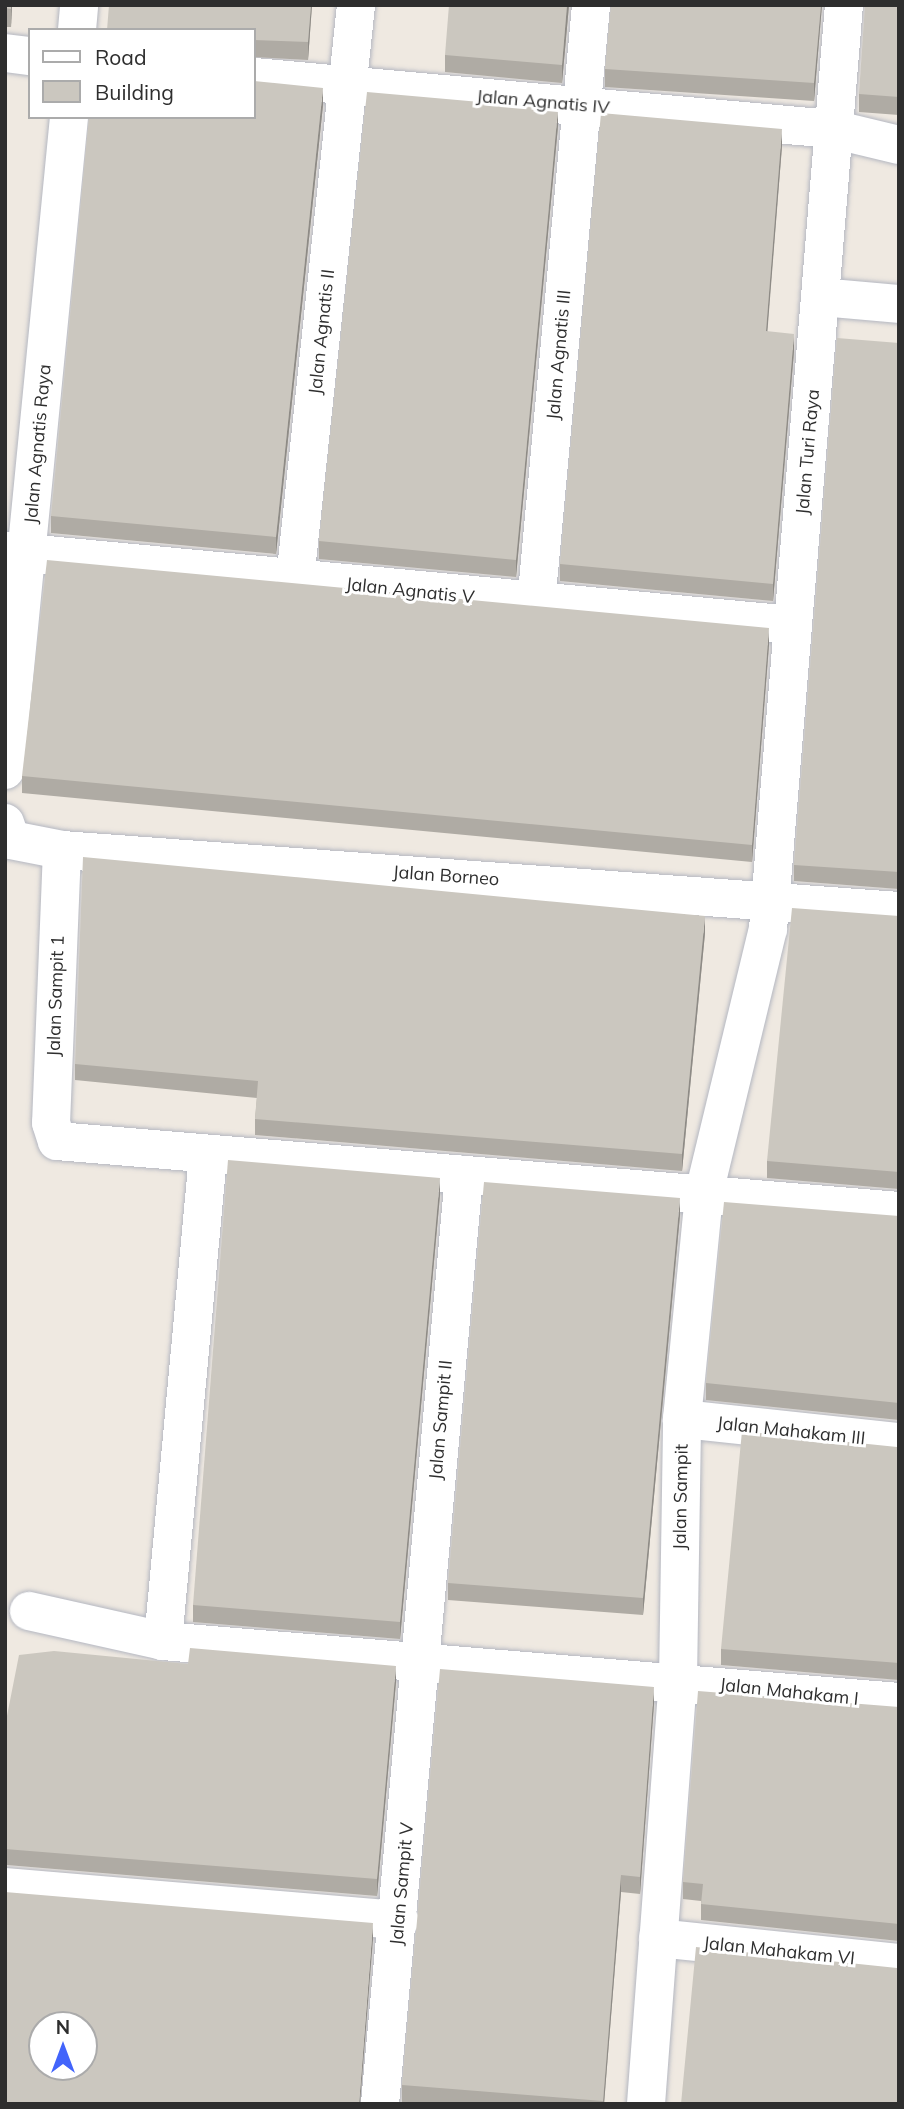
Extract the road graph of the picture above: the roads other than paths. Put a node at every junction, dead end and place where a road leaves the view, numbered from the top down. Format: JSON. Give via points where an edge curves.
{"nodes":[{"id":1,"x":79,"y":5,"type":"edge"},
{"id":2,"x":356,"y":5,"type":"edge"},
{"id":3,"x":591,"y":5,"type":"edge"},
{"id":4,"x":844,"y":5,"type":"edge"},
{"id":5,"x":77,"y":28,"type":"edge"},
{"id":6,"x":5,"y":53,"type":"edge"},
{"id":7,"x":28,"y":56,"type":"edge"},
{"id":8,"x":256,"y":77,"type":"edge"},
{"id":9,"x":349,"y":85,"type":"junction"},
{"id":10,"x":583,"y":106,"type":"junction"},
{"id":11,"x":69,"y":119,"type":"edge"},
{"id":12,"x":832,"y":129,"type":"junction"},
{"id":13,"x":899,"y":145,"type":"edge"},
{"id":14,"x":821,"y":297,"type":"junction"},
{"id":15,"x":899,"y":304,"type":"edge"},
{"id":16,"x":16,"y":552,"type":"edge"},
{"id":17,"x":295,"y":580,"type":"junction"},
{"id":18,"x":536,"y":604,"type":"junction"},
{"id":19,"x":792,"y":625,"type":"junction"},
{"id":20,"x":5,"y":770,"type":"edge"},
{"id":21,"x":5,"y":823,"type":"edge"},
{"id":22,"x":62,"y":850,"type":"junction"},
{"id":23,"x":771,"y":899,"type":"junction"},
{"id":24,"x":899,"y":911,"type":"edge"},
{"id":25,"x":208,"y":1154,"type":"junction"},
{"id":26,"x":464,"y":1175,"type":"junction"},
{"id":27,"x":704,"y":1193,"type":"junction"},
{"id":28,"x":899,"y":1211,"type":"edge"},
{"id":29,"x":682,"y":1419,"type":"junction"},
{"id":30,"x":899,"y":1442,"type":"edge"},
{"id":31,"x":29,"y":1611,"type":"dead end"},
{"id":32,"x":163,"y":1642,"type":"junction"},
{"id":33,"x":419,"y":1665,"type":"junction"},
{"id":34,"x":678,"y":1681,"type":"junction"},
{"id":35,"x":899,"y":1702,"type":"edge"},
{"id":36,"x":5,"y":1887,"type":"edge"},
{"id":37,"x":400,"y":1920,"type":"junction"},
{"id":38,"x":658,"y":1938,"type":"junction"},
{"id":39,"x":899,"y":1963,"type":"edge"},
{"id":40,"x":380,"y":2104,"type":"edge"},
{"id":41,"x":646,"y":2104,"type":"edge"}],
"edges":[{"from":1,"to":5,"type":"street"},
{"from":2,"to":9,"type":"street"},
{"from":3,"to":10,"type":"street","name":"Jalan Agnatis III"},
{"from":4,"to":12,"type":"street","name":"Jalan Turi Raya"},
{"from":6,"to":7,"type":"street"},
{"from":8,"to":9,"type":"street","name":"Jalan Agnatis IV"},
{"from":9,"to":10,"type":"street","name":"Jalan Agnatis IV"},
{"from":9,"to":17,"type":"street","name":"Jalan Agnatis II"},
{"from":10,"to":12,"type":"street","name":"Jalan Agnatis IV"},
{"from":10,"to":18,"type":"street","name":"Jalan Agnatis III"},
{"from":11,"to":16,"type":"street","name":"Jalan Agnatis Raya"},
{"from":12,"to":13,"type":"street","name":"Jalan Agnatis IV"},
{"from":12,"to":14,"type":"street","name":"Jalan Turi Raya"},
{"from":14,"to":15,"type":"street"},
{"from":14,"to":19,"type":"street","name":"Jalan Turi Raya"},
{"from":16,"to":17,"type":"street","name":"Jalan Agnatis V"},
{"from":16,"to":20,"type":"street","name":"Jalan Agnatis Raya"},
{"from":17,"to":18,"type":"street","name":"Jalan Agnatis V"},
{"from":18,"to":19,"type":"street","name":"Jalan Agnatis V"},
{"from":19,"to":23,"type":"street","name":"Jalan Turi Raya"},
{"from":21,"to":22,"type":"street","name":"Jalan Borneo","via":[[11,840]]},
{"from":22,"to":23,"type":"street","name":"Jalan Borneo"},
{"from":22,"to":25,"type":"street","name":"Jalan Sampit 1","via":[[51,1124],[57,1141]]},
{"from":23,"to":24,"type":"street","name":"Jalan Borneo"},
{"from":23,"to":27,"type":"street","name":"Jalan Sampit"},
{"from":25,"to":26,"type":"street"},
{"from":25,"to":32,"type":"street"},
{"from":26,"to":27,"type":"street"},
{"from":26,"to":33,"type":"street","name":"Jalan Sampit II"},
{"from":27,"to":28,"type":"street"},
{"from":27,"to":29,"type":"street","name":"Jalan Sampit"},
{"from":29,"to":30,"type":"street","name":"Jalan Mahakam III"},
{"from":29,"to":34,"type":"street","name":"Jalan Sampit"},
{"from":31,"to":32,"type":"street","name":"Jalan Mahakam I"},
{"from":32,"to":33,"type":"street","name":"Jalan Mahakam I"},
{"from":33,"to":34,"type":"street","name":"Jalan Mahakam I"},
{"from":33,"to":37,"type":"street","name":"Jalan Sampit V"},
{"from":34,"to":35,"type":"street","name":"Jalan Mahakam I"},
{"from":34,"to":38,"type":"street","name":"Jalan Sampit"},
{"from":36,"to":37,"type":"street"},
{"from":37,"to":40,"type":"street","name":"Jalan Sampit V"},
{"from":38,"to":39,"type":"street","name":"Jalan Mahakam VI"},
{"from":38,"to":41,"type":"street","name":"Jalan Sampit"}]}
